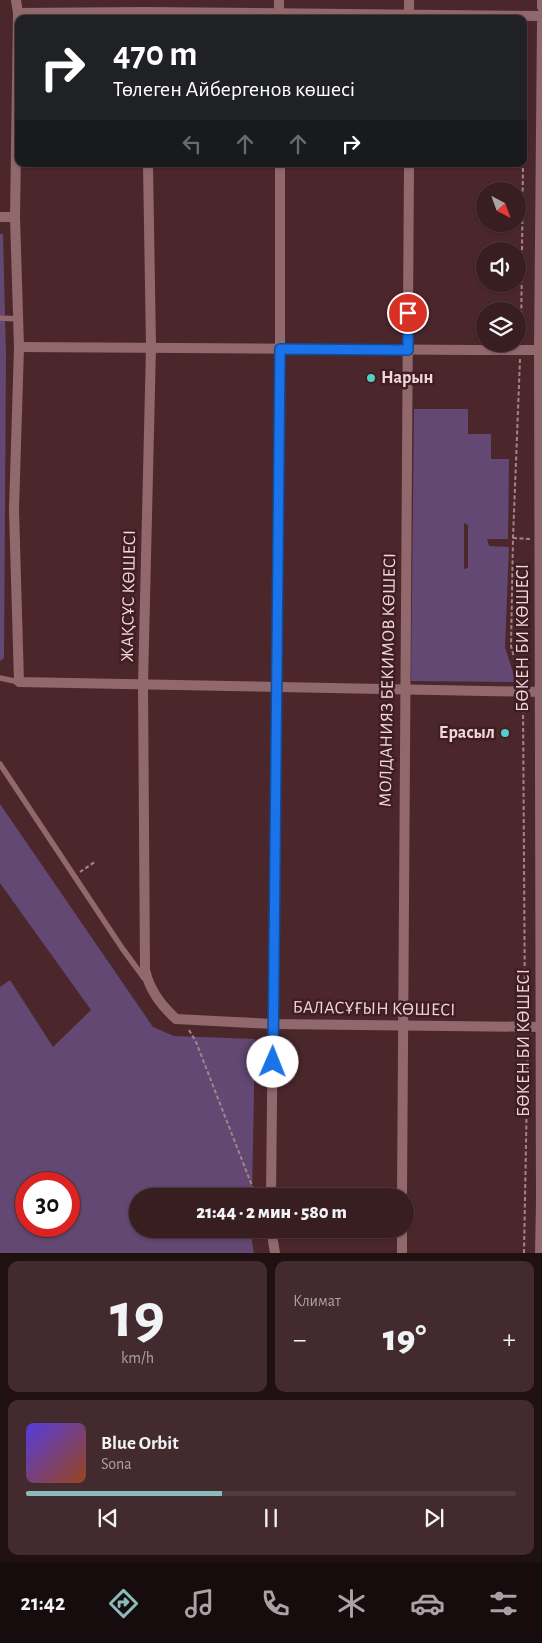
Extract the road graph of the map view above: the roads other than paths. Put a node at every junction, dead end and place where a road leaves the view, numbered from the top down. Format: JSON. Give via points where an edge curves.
{"nodes":[{"id":1,"x":16,"y":0,"type":"edge"},
{"id":2,"x":279,"y":0,"type":"edge"},
{"id":3,"x":409,"y":0,"type":"edge"},
{"id":4,"x":542,"y":0,"type":"edge"},
{"id":5,"x":542,"y":7,"type":"edge"},
{"id":6,"x":18,"y":13,"type":"joint"},
{"id":7,"x":146,"y":15,"type":"edge"},
{"id":8,"x":279,"y":15,"type":"edge"},
{"id":9,"x":409,"y":15,"type":"edge"},
{"id":10,"x":527,"y":16,"type":"edge"},
{"id":11,"x":542,"y":16,"type":"edge"},
{"id":12,"x":542,"y":23,"type":"edge"},
{"id":13,"x":16,"y":167,"type":"edge"},
{"id":14,"x":148,"y":167,"type":"edge"},
{"id":15,"x":280,"y":167,"type":"edge"},
{"id":16,"x":409,"y":167,"type":"edge"},
{"id":17,"x":0,"y":216,"type":"edge"},
{"id":18,"x":15,"y":218,"type":"junction"},
{"id":19,"x":0,"y":318,"type":"edge"},
{"id":20,"x":18,"y":319,"type":"junction"},
{"id":21,"x":19,"y":346,"type":"junction"},
{"id":22,"x":150,"y":347,"type":"junction"},
{"id":23,"x":280,"y":349,"type":"junction"},
{"id":24,"x":408,"y":350,"type":"junction"},
{"id":25,"x":540,"y":350,"type":"edge"},
{"id":26,"x":0,"y":678,"type":"edge"},
{"id":27,"x":19,"y":682,"type":"junction"},
{"id":28,"x":143,"y":684,"type":"junction"},
{"id":29,"x":275,"y":687,"type":"junction"},
{"id":30,"x":404,"y":690,"type":"junction"},
{"id":31,"x":541,"y":692,"type":"edge"},
{"id":32,"x":0,"y":764,"type":"edge"},
{"id":33,"x":148,"y":982,"type":"junction"},
{"id":34,"x":176,"y":1019,"type":"joint"},
{"id":35,"x":273,"y":1024,"type":"junction"},
{"id":36,"x":402,"y":1026,"type":"junction"},
{"id":37,"x":541,"y":1027,"type":"edge"},
{"id":38,"x":271,"y":1188,"type":"edge"},
{"id":39,"x":402,"y":1188,"type":"edge"},
{"id":40,"x":272,"y":1238,"type":"edge"},
{"id":41,"x":402,"y":1238,"type":"edge"},
{"id":42,"x":275,"y":1253,"type":"edge"},
{"id":43,"x":402,"y":1253,"type":"edge"},
{"id":44,"x":540,"y":1253,"type":"edge"}],
"edges":[{"from":1,"to":6,"type":"street"},
{"from":2,"to":8,"type":"street"},
{"from":3,"to":9,"type":"street"},
{"from":4,"to":5,"type":"street"},
{"from":6,"to":7,"type":"street"},
{"from":10,"to":11,"type":"street"},
{"from":12,"to":25,"type":"street","name":"БӨКЕН БИ КӨШЕСІ"},
{"from":13,"to":18,"type":"street"},
{"from":14,"to":22,"type":"street","name":"ЖАҚСҰС КӨШЕСІ"},
{"from":15,"to":23,"type":"street"},
{"from":16,"to":24,"type":"street","name":"МОЛДАНИЯЗ БЕКИМОВ КӨШЕСІ"},
{"from":17,"to":18,"type":"street"},
{"from":18,"to":20,"type":"street"},
{"from":19,"to":20,"type":"lane"},
{"from":20,"to":21,"type":"street"},
{"from":21,"to":22,"type":"street"},
{"from":21,"to":27,"type":"street","via":[[14,510]]},
{"from":22,"to":23,"type":"street"},
{"from":22,"to":28,"type":"street","name":"ЖАҚСҰС КӨШЕСІ"},
{"from":23,"to":24,"type":"street"},
{"from":23,"to":29,"type":"street"},
{"from":24,"to":25,"type":"street"},
{"from":24,"to":30,"type":"street","name":"МОЛДАНИЯЗ БЕКИМОВ КӨШЕСІ"},
{"from":25,"to":31,"type":"street","name":"БӨКЕН БИ КӨШЕСІ"},
{"from":26,"to":27,"type":"lane"},
{"from":27,"to":28,"type":"street"},
{"from":28,"to":29,"type":"street"},
{"from":28,"to":33,"type":"street","name":"ЖАҚСҰС КӨШЕСІ"},
{"from":29,"to":30,"type":"street"},
{"from":29,"to":35,"type":"street"},
{"from":30,"to":31,"type":"street"},
{"from":30,"to":36,"type":"street","name":"МОЛДАНИЯЗ БЕКИМОВ КӨШЕСІ"},
{"from":31,"to":37,"type":"street","name":"БӨКЕН БИ КӨШЕСІ"},
{"from":32,"to":33,"type":"lane"},
{"from":33,"to":34,"type":"street","name":"ЖАҚСҰС КӨШЕСІ"},
{"from":34,"to":35,"type":"street","name":"БАЛАСҰҒЫН КӨШЕСІ"},
{"from":35,"to":36,"type":"street","name":"БАЛАСҰҒЫН КӨШЕСІ"},
{"from":35,"to":38,"type":"street"},
{"from":36,"to":37,"type":"street","name":"БАЛАСҰҒЫН КӨШЕСІ"},
{"from":36,"to":39,"type":"street","name":"МОЛДАНИЯЗ БЕКИМОВ КӨШЕСІ"},
{"from":37,"to":44,"type":"street","name":"БӨКЕН БИ КӨШЕСІ"},
{"from":40,"to":42,"type":"street"},
{"from":41,"to":43,"type":"street"}]}
